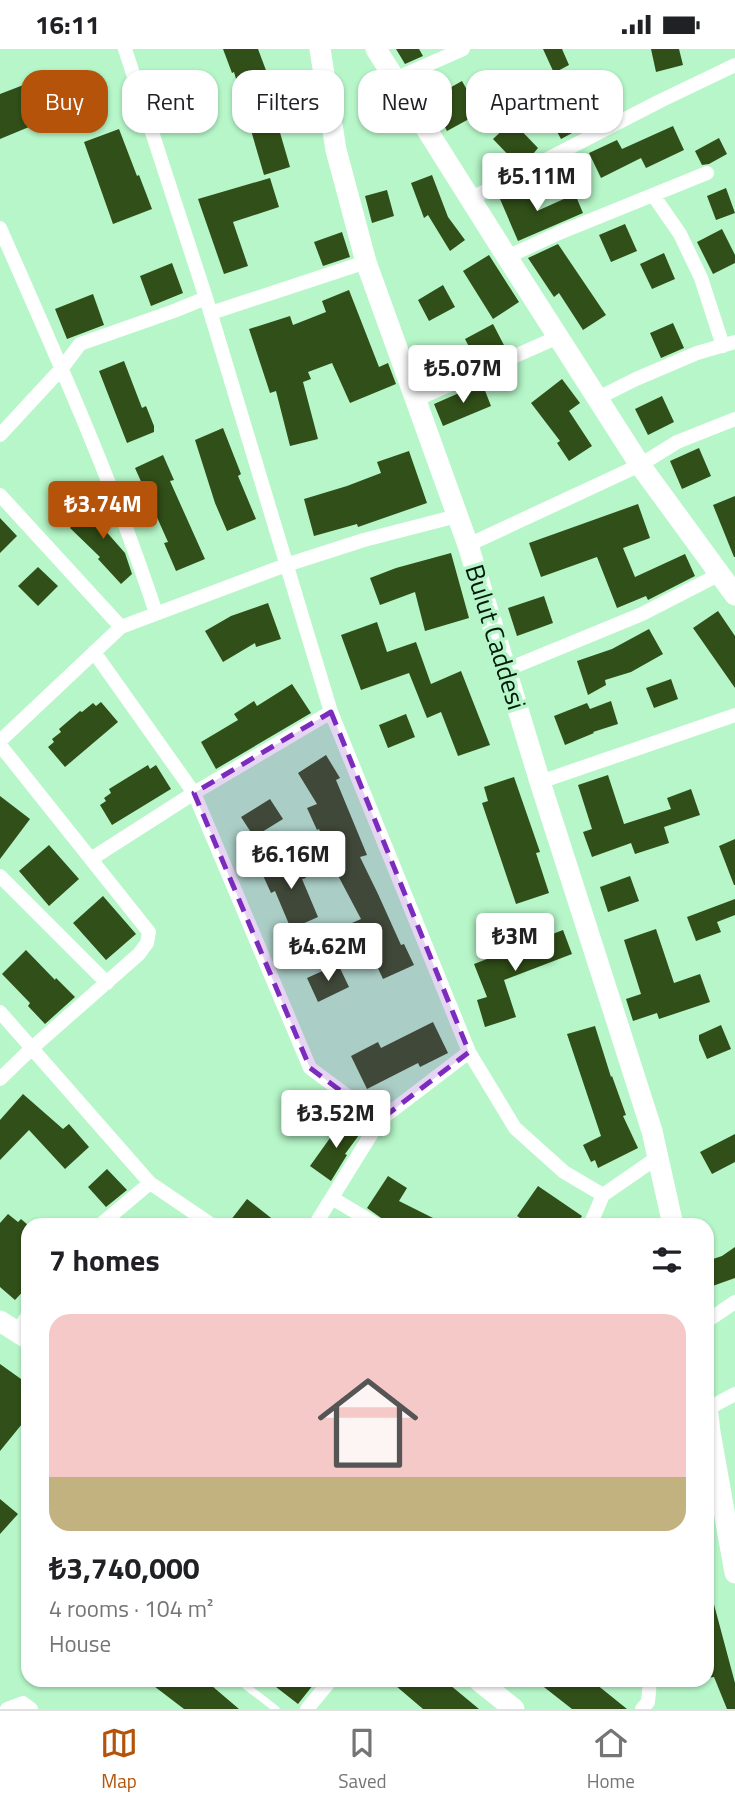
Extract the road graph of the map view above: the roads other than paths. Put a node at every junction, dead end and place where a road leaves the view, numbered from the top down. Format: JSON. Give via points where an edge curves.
{"nodes":[{"id":1,"x":125,"y":49,"type":"edge"},
{"id":2,"x":320,"y":49,"type":"edge"},
{"id":3,"x":376,"y":49,"type":"edge"},
{"id":4,"x":463,"y":49,"type":"edge"},
{"id":5,"x":735,"y":65,"type":"edge"},
{"id":6,"x":389,"y":70,"type":"edge"},
{"id":7,"x":415,"y":70,"type":"edge"},
{"id":8,"x":429,"y":133,"type":"edge"},
{"id":9,"x":708,"y":173,"type":"dead end"},
{"id":10,"x":653,"y":195,"type":"junction"},
{"id":11,"x":470,"y":199,"type":"junction"},
{"id":12,"x":0,"y":228,"type":"edge"},
{"id":13,"x":506,"y":257,"type":"junction"},
{"id":14,"x":366,"y":262,"type":"junction"},
{"id":15,"x":206,"y":298,"type":"junction"},
{"id":16,"x":211,"y":313,"type":"junction"},
{"id":17,"x":558,"y":337,"type":"junction"},
{"id":18,"x":729,"y":344,"type":"edge"},
{"id":19,"x":62,"y":368,"type":"junction"},
{"id":20,"x":598,"y":398,"type":"junction"},
{"id":21,"x":415,"y":400,"type":"junction"},
{"id":22,"x":735,"y":419,"type":"edge"},
{"id":23,"x":0,"y":435,"type":"edge"},
{"id":24,"x":640,"y":465,"type":"junction"},
{"id":25,"x":0,"y":495,"type":"edge"},
{"id":26,"x":457,"y":516,"type":"junction"},
{"id":27,"x":468,"y":545,"type":"junction"},
{"id":28,"x":286,"y":565,"type":"junction"},
{"id":29,"x":720,"y":574,"type":"junction"},
{"id":30,"x":735,"y":595,"type":"edge"},
{"id":31,"x":156,"y":613,"type":"junction"},
{"id":32,"x":121,"y":627,"type":"junction"},
{"id":33,"x":94,"y":652,"type":"junction"},
{"id":34,"x":506,"y":670,"type":"junction"},
{"id":35,"x":331,"y":712,"type":"junction"},
{"id":36,"x":735,"y":715,"type":"edge"},
{"id":37,"x":0,"y":743,"type":"edge"},
{"id":38,"x":540,"y":782,"type":"junction"},
{"id":39,"x":194,"y":793,"type":"junction"},
{"id":40,"x":91,"y":859,"type":"junction"},
{"id":41,"x":0,"y":876,"type":"edge"},
{"id":42,"x":107,"y":983,"type":"junction"},
{"id":43,"x":0,"y":1012,"type":"edge"},
{"id":44,"x":33,"y":1048,"type":"junction"},
{"id":45,"x":469,"y":1052,"type":"junction"},
{"id":46,"x":0,"y":1079,"type":"edge"},
{"id":47,"x":380,"y":1119,"type":"junction"},
{"id":48,"x":659,"y":1157,"type":"junction"},
{"id":49,"x":150,"y":1183,"type":"junction"},
{"id":50,"x":603,"y":1195,"type":"junction"},
{"id":51,"x":332,"y":1198,"type":"junction"},
{"id":52,"x":108,"y":1218,"type":"edge"},
{"id":53,"x":202,"y":1218,"type":"edge"},
{"id":54,"x":319,"y":1218,"type":"edge"},
{"id":55,"x":365,"y":1218,"type":"edge"},
{"id":56,"x":593,"y":1218,"type":"edge"},
{"id":57,"x":672,"y":1218,"type":"edge"},
{"id":58,"x":735,"y":1302,"type":"edge"},
{"id":59,"x":714,"y":1316,"type":"edge"},
{"id":60,"x":735,"y":1394,"type":"edge"},
{"id":61,"x":714,"y":1404,"type":"edge"},
{"id":62,"x":714,"y":1448,"type":"edge"},
{"id":63,"x":728,"y":1484,"type":"edge"},
{"id":64,"x":735,"y":1573,"type":"edge"},
{"id":65,"x":247,"y":1687,"type":"edge"},
{"id":66,"x":325,"y":1687,"type":"edge"},
{"id":67,"x":487,"y":1687,"type":"edge"},
{"id":68,"x":649,"y":1687,"type":"edge"},
{"id":69,"x":7,"y":1709,"type":"edge"},
{"id":70,"x":31,"y":1709,"type":"edge"},
{"id":71,"x":276,"y":1709,"type":"edge"},
{"id":72,"x":307,"y":1709,"type":"edge"},
{"id":73,"x":514,"y":1709,"type":"edge"},
{"id":74,"x":642,"y":1709,"type":"edge"}],
"edges":[{"from":1,"to":15,"type":"street"},
{"from":2,"to":14,"type":"street","name":"Bulut Caddesi","via":[[336,150]]},
{"from":3,"to":6,"type":"street"},
{"from":4,"to":7,"type":"street"},
{"from":5,"to":11,"type":"street"},
{"from":8,"to":11,"type":"street"},
{"from":9,"to":10,"type":"street"},
{"from":10,"to":13,"type":"street"},
{"from":10,"to":18,"type":"street","via":[[680,235]]},
{"from":11,"to":13,"type":"street"},
{"from":12,"to":19,"type":"street"},
{"from":13,"to":17,"type":"street"},
{"from":14,"to":16,"type":"street"},
{"from":14,"to":21,"type":"street","name":"Bulut Caddesi"},
{"from":15,"to":16,"type":"street"},
{"from":15,"to":19,"type":"street","via":[[80,344]]},
{"from":16,"to":28,"type":"street"},
{"from":17,"to":20,"type":"street"},
{"from":17,"to":21,"type":"street"},
{"from":18,"to":20,"type":"street","via":[[672,363]]},
{"from":19,"to":23,"type":"street"},
{"from":19,"to":31,"type":"street"},
{"from":20,"to":24,"type":"street"},
{"from":21,"to":26,"type":"street","name":"Bulut Caddesi"},
{"from":22,"to":24,"type":"street","via":[[677,442]]},
{"from":24,"to":27,"type":"street"},
{"from":24,"to":29,"type":"street"},
{"from":25,"to":32,"type":"street"},
{"from":26,"to":27,"type":"street","name":"Bulut Caddesi"},
{"from":26,"to":28,"type":"street"},
{"from":27,"to":34,"type":"street","name":"Bulut Caddesi"},
{"from":28,"to":31,"type":"street"},
{"from":28,"to":35,"type":"street"},
{"from":29,"to":30,"type":"street"},
{"from":29,"to":34,"type":"street","via":[[642,614]]},
{"from":31,"to":32,"type":"street"},
{"from":32,"to":33,"type":"street"},
{"from":33,"to":37,"type":"street"},
{"from":33,"to":39,"type":"street"},
{"from":34,"to":38,"type":"street","name":"Bulut Caddesi"},
{"from":35,"to":39,"type":"street"},
{"from":35,"to":45,"type":"street"},
{"from":36,"to":38,"type":"street"},
{"from":37,"to":40,"type":"street"},
{"from":38,"to":48,"type":"street","name":"Bulut Caddesi"},
{"from":39,"to":40,"type":"street"},
{"from":39,"to":47,"type":"street","via":[[310,1068]]},
{"from":40,"to":42,"type":"street","via":[[149,932],[139,954]]},
{"from":41,"to":42,"type":"street"},
{"from":42,"to":44,"type":"street"},
{"from":43,"to":44,"type":"street"},
{"from":44,"to":46,"type":"street"},
{"from":44,"to":49,"type":"street"},
{"from":45,"to":47,"type":"street"},
{"from":45,"to":50,"type":"street","via":[[515,1128],[564,1171]]},
{"from":47,"to":51,"type":"street"},
{"from":48,"to":50,"type":"street"},
{"from":48,"to":57,"type":"street","name":"Bulut Caddesi"},
{"from":49,"to":52,"type":"street"},
{"from":49,"to":53,"type":"street"},
{"from":50,"to":56,"type":"street"},
{"from":51,"to":54,"type":"street"},
{"from":51,"to":55,"type":"street"},
{"from":58,"to":59,"type":"street"},
{"from":60,"to":61,"type":"street"},
{"from":62,"to":63,"type":"street"},
{"from":63,"to":64,"type":"street"},
{"from":65,"to":71,"type":"lane"},
{"from":66,"to":72,"type":"street"},
{"from":67,"to":73,"type":"street"},
{"from":68,"to":74,"type":"street"},
{"from":69,"to":70,"type":"street","via":[[23,1703]]}]}
